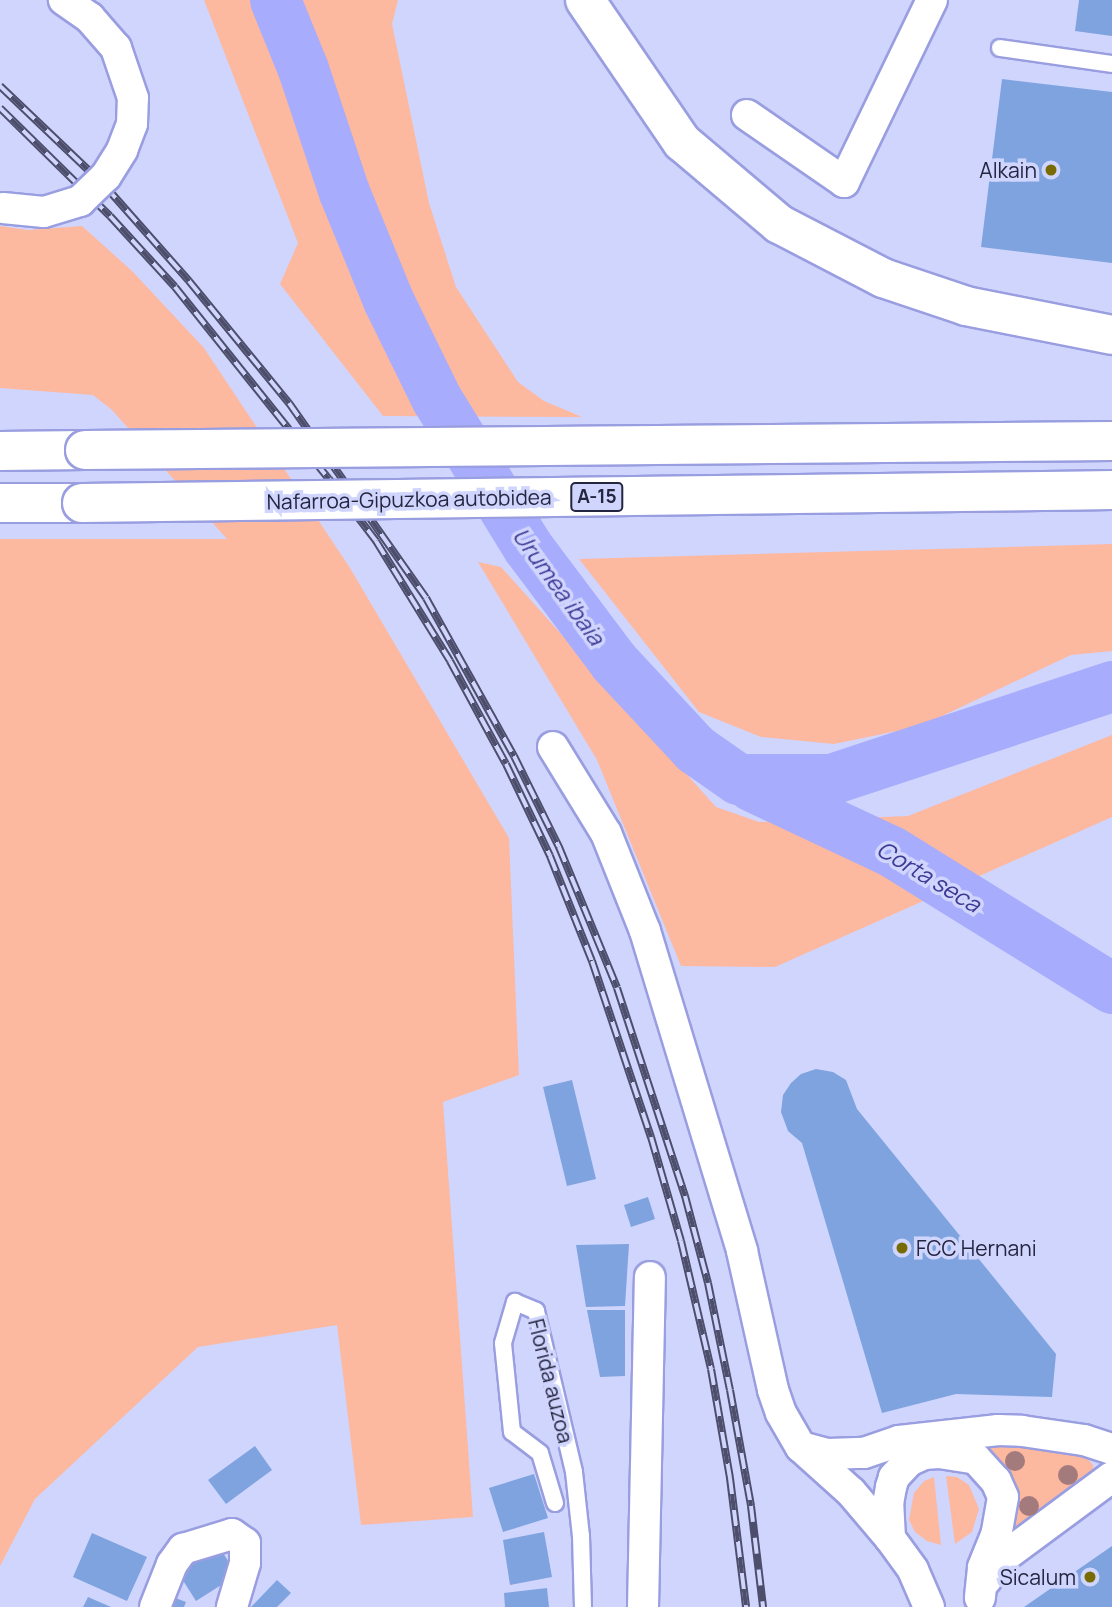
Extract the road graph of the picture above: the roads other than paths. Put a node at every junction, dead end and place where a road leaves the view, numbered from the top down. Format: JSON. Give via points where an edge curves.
{"nodes":[{"id":1,"x":64,"y":0,"type":"edge"},
{"id":2,"x":585,"y":0,"type":"edge"},
{"id":3,"x":932,"y":0,"type":"edge"},
{"id":4,"x":1000,"y":48,"type":"dead end"},
{"id":5,"x":1112,"y":64,"type":"edge"},
{"id":6,"x":747,"y":115,"type":"dead end"},
{"id":7,"x":1,"y":208,"type":"edge"},
{"id":8,"x":1112,"y":335,"type":"edge"},
{"id":9,"x":1112,"y":442,"type":"edge"},
{"id":10,"x":0,"y":451,"type":"edge"},
{"id":11,"x":1112,"y":490,"type":"edge"},
{"id":12,"x":0,"y":503,"type":"edge"},
{"id":13,"x":553,"y":747,"type":"dead end"},
{"id":14,"x":650,"y":1277,"type":"dead end"},
{"id":15,"x":885,"y":1446,"type":"junction"},
{"id":16,"x":801,"y":1447,"type":"junction"},
{"id":17,"x":1112,"y":1449,"type":"edge"},
{"id":18,"x":1112,"y":1477,"type":"edge"},
{"id":19,"x":891,"y":1487,"type":"junction"},
{"id":20,"x":851,"y":1492,"type":"junction"},
{"id":21,"x":555,"y":1503,"type":"dead end"},
{"id":22,"x":890,"y":1538,"type":"junction"},
{"id":23,"x":981,"y":1602,"type":"edge"},
{"id":24,"x":155,"y":1607,"type":"edge"},
{"id":25,"x":232,"y":1607,"type":"edge"},
{"id":26,"x":583,"y":1607,"type":"edge"},
{"id":27,"x":643,"y":1607,"type":"edge"},
{"id":28,"x":929,"y":1607,"type":"edge"}],
"edges":[{"from":1,"to":7,"type":"street","bridge":true,"via":[[90,18],[116,48],[133,98],[132,124],[106,176],[80,201],[44,212]]},
{"from":2,"to":8,"type":"main road","via":[[682,142],[779,225],[895,282],[966,306]]},
{"from":3,"to":6,"type":"street","via":[[844,182]]},
{"from":4,"to":5,"type":"lane"},
{"from":9,"to":10,"type":"main road","bridge":true},
{"from":11,"to":12,"type":"main road","name":"Nafarroa-Gipuzkoa autobidea","number":"A-15","bridge":true},
{"from":13,"to":16,"type":"street","via":[[606,832],[645,931],[742,1251],[773,1390]]},
{"from":14,"to":27,"type":"street"},
{"from":15,"to":16,"type":"street","via":[[864,1453],[828,1454]]},
{"from":15,"to":17,"type":"street","via":[[936,1435],[1021,1430]]},
{"from":15,"to":20,"type":"street","via":[[869,1461]]},
{"from":16,"to":20,"type":"street"},
{"from":18,"to":23,"type":"street","via":[[1002,1559],[992,1569]]},
{"from":19,"to":20,"type":"street"},
{"from":19,"to":22,"type":"street"},
{"from":19,"to":23,"type":"street","via":[[902,1468],[924,1454],[976,1458],[996,1481],[1003,1497],[996,1535],[983,1568]]},
{"from":20,"to":22,"type":"street"},
{"from":21,"to":26,"type":"lane","name":"Florida auzoa","via":[[540,1453],[512,1432],[503,1343],[515,1302],[536,1311],[574,1472]]},
{"from":22,"to":28,"type":"street","via":[[918,1579]]},
{"from":24,"to":25,"type":"street","via":[[183,1549],[232,1534],[245,1543],[245,1553]]}]}
